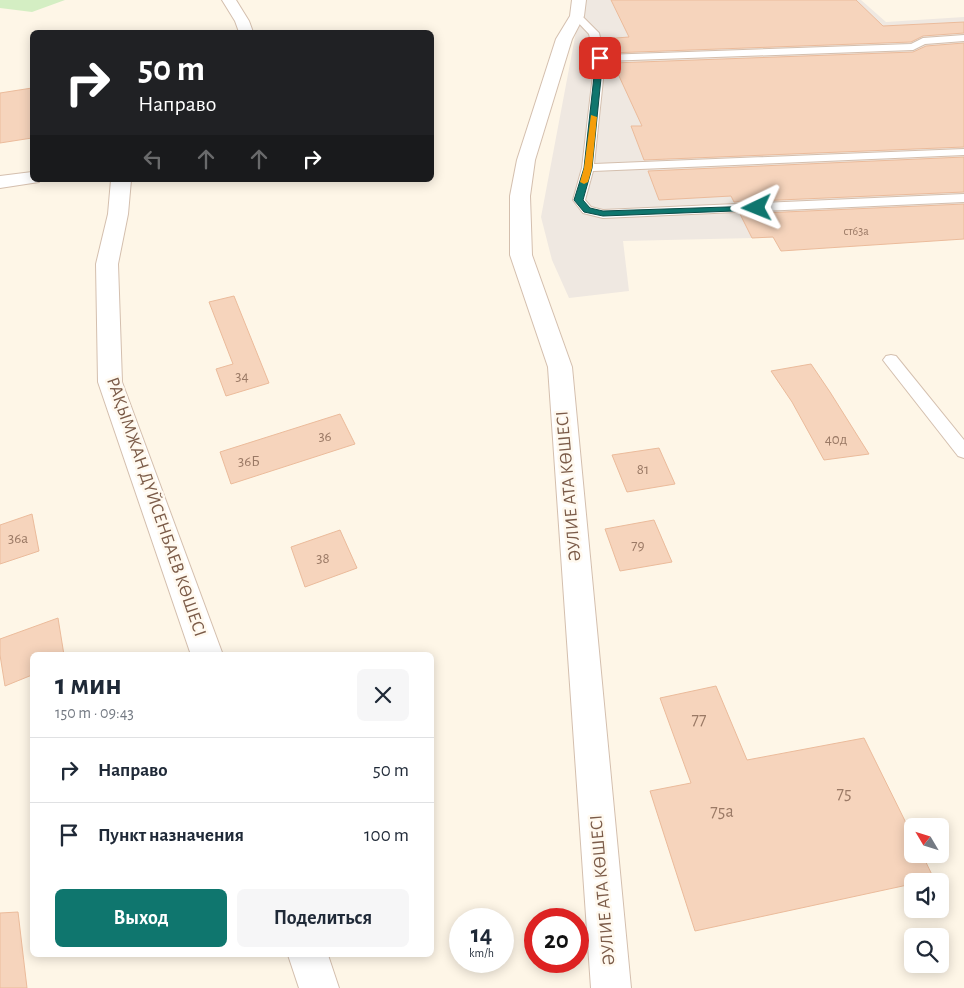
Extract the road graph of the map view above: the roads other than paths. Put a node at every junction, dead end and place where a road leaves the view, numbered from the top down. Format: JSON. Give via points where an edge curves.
{"nodes":[{"id":1,"x":230,"y":0,"type":"edge"},
{"id":2,"x":578,"y":8,"type":"edge"},
{"id":3,"x":245,"y":30,"type":"edge"},
{"id":4,"x":964,"y":38,"type":"edge"},
{"id":5,"x":600,"y":58,"type":"junction"},
{"id":6,"x":964,"y":152,"type":"edge"},
{"id":7,"x":588,"y":168,"type":"junction"},
{"id":8,"x":30,"y":178,"type":"edge"},
{"id":9,"x":0,"y":182,"type":"edge"},
{"id":10,"x":121,"y":182,"type":"edge"},
{"id":11,"x":964,"y":198,"type":"edge"},
{"id":12,"x":891,"y":360,"type":"dead end"},
{"id":13,"x":964,"y":452,"type":"edge"},
{"id":14,"x":206,"y":652,"type":"edge"},
{"id":15,"x":309,"y":957,"type":"edge"},
{"id":16,"x":319,"y":988,"type":"edge"},
{"id":17,"x":611,"y":988,"type":"edge"}],
"edges":[{"from":1,"to":3,"type":"street"},
{"from":2,"to":5,"type":"lane","via":[[594,33]]},
{"from":2,"to":17,"type":"street","name":"ӘУЛИЕ АТА КӨШЕСІ","via":[[564,39],[526,160],[520,196],[521,255],[560,367]]},
{"from":4,"to":5,"type":"lane","via":[[923,41],[913,47]]},
{"from":5,"to":7,"type":"lane"},
{"from":6,"to":7,"type":"lane"},
{"from":7,"to":11,"type":"lane","via":[[578,200],[587,210],[603,214]]},
{"from":8,"to":9,"type":"street"},
{"from":10,"to":14,"type":"street","name":"РАҚЫМЖАН ДҮЙСЕНБАЕВ КӨШЕСІ","via":[[118,214],[107,264],[110,382]]},
{"from":12,"to":13,"type":"lane"},
{"from":15,"to":16,"type":"street"}]}
